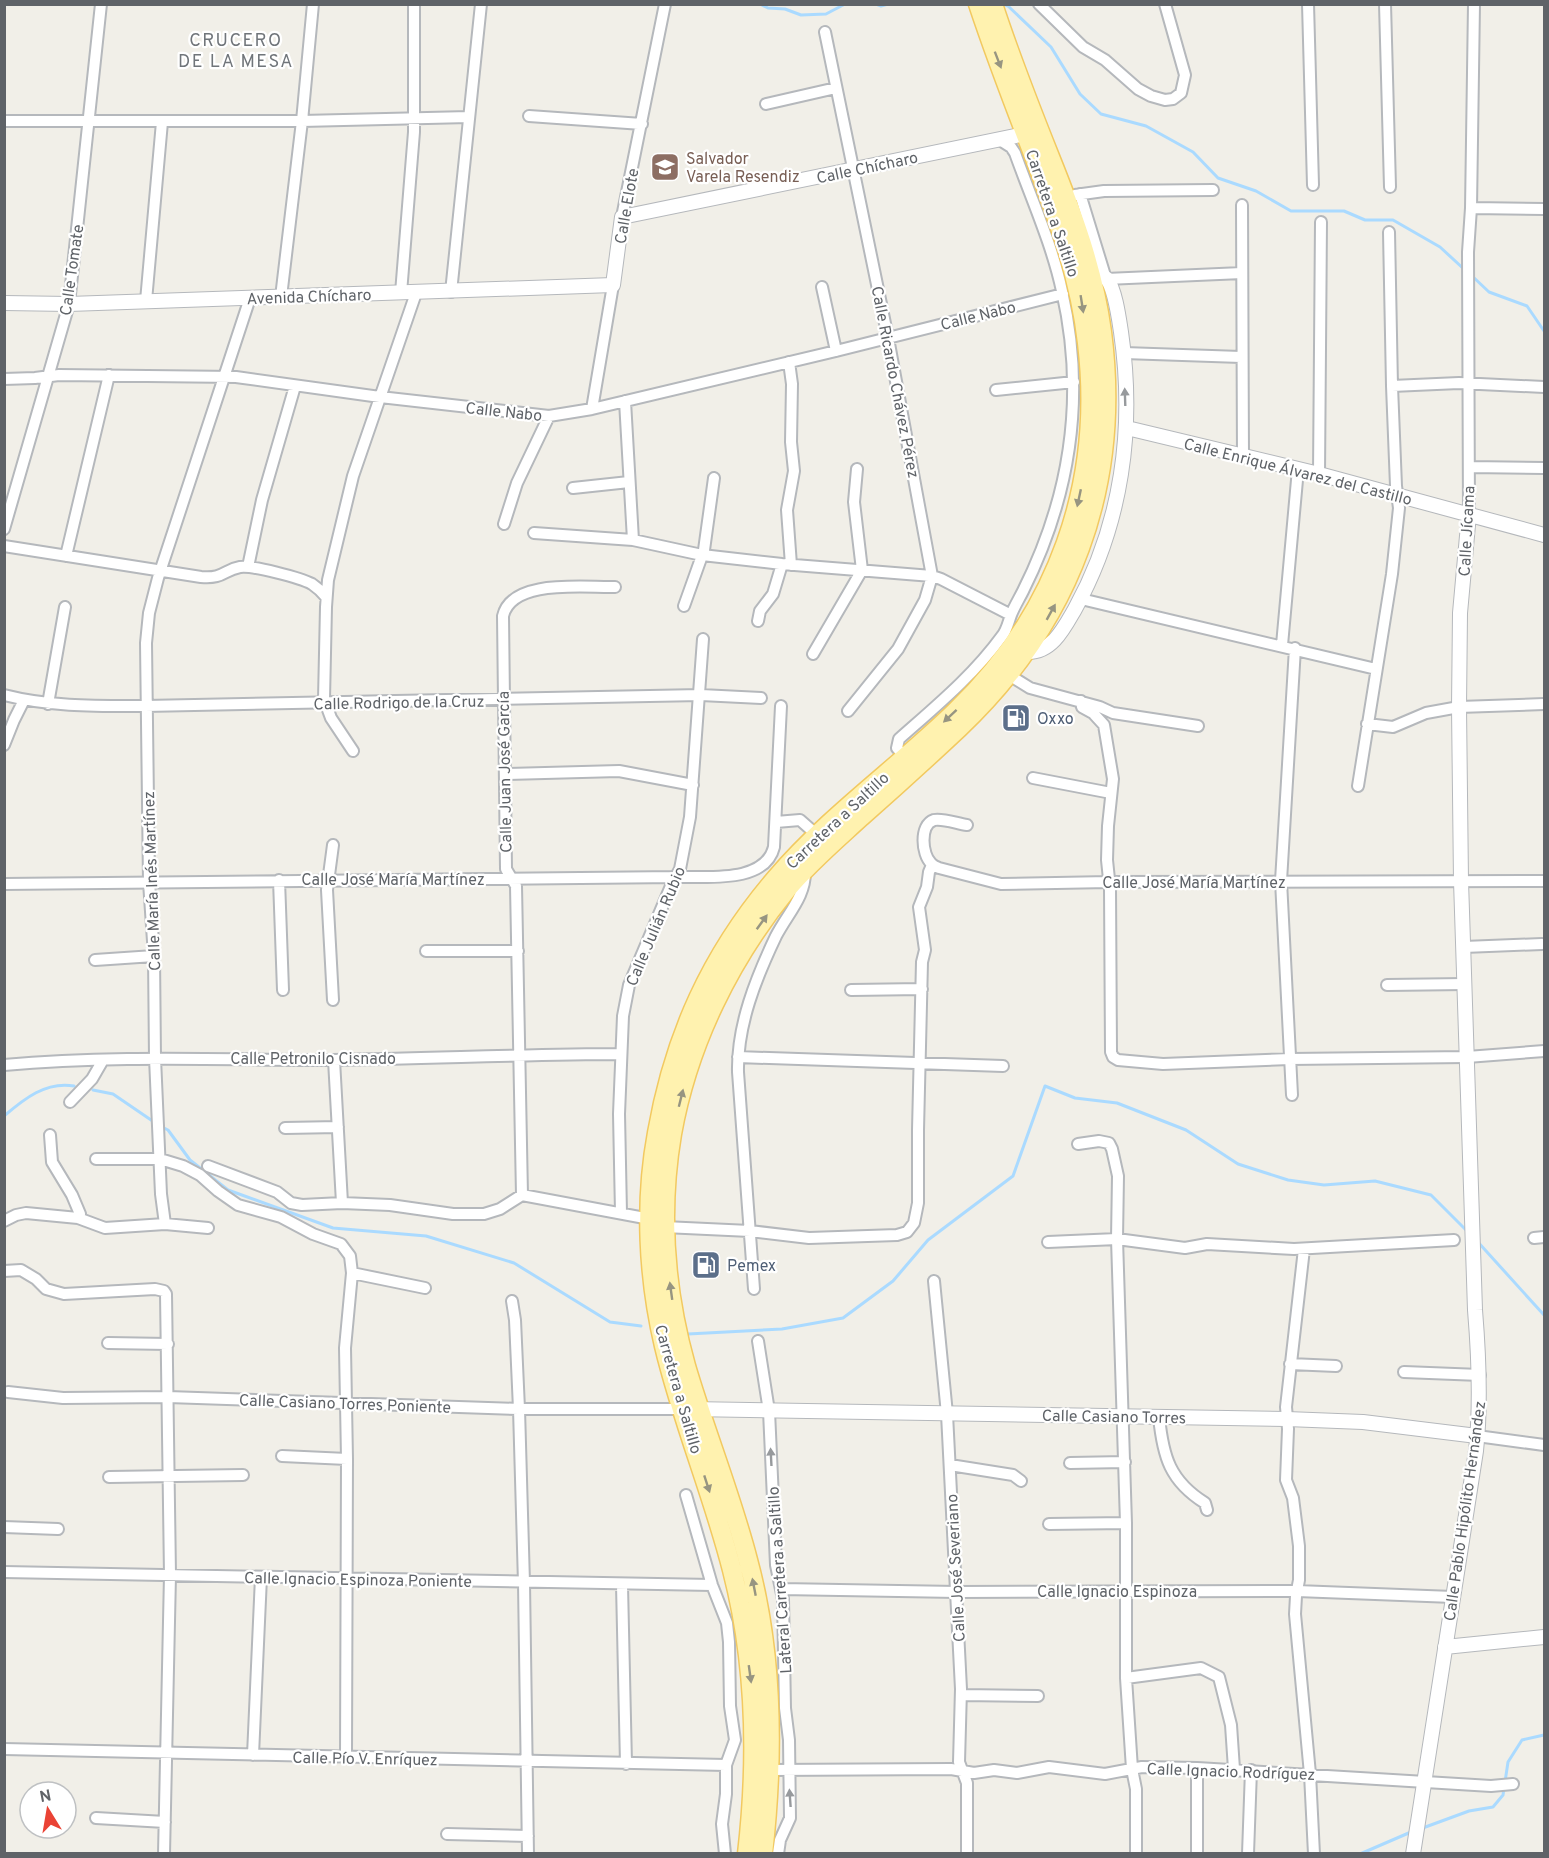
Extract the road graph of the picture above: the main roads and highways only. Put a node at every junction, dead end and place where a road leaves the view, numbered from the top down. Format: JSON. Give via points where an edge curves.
{"nodes":[{"id":1,"x":986,"y":6,"type":"edge"},
{"id":2,"x":1033,"y":132,"type":"junction"},
{"id":3,"x":797,"y":867,"type":"junction"},
{"id":4,"x":691,"y":1409,"type":"junction"},
{"id":5,"x":747,"y":1854,"type":"edge"},
{"id":6,"x":764,"y":1854,"type":"edge"}],
"edges":[{"from":1,"to":2,"type":"main road","name":"Carretera a Saltillo"},
{"from":2,"to":3,"type":"main road","name":"Carretera a Saltillo","one_way":true,"via":[[1079,290],[1090,371],[1089,442],[1075,516],[1051,582],[1013,647],[973,682],[905,757],[817,835]]},
{"from":3,"to":2,"type":"main road","name":"Carretera a Saltillo","one_way":true,"via":[[961,726],[1009,675],[1064,588],[1078,555],[1099,481],[1106,412],[1099,274],[1073,195]]},
{"from":3,"to":4,"type":"main road","name":"Carretera a Saltillo","via":[[754,904],[706,979],[688,1018],[657,1130],[651,1173],[657,1223],[652,1271],[660,1329]]},
{"from":4,"to":5,"type":"main road","name":"Carretera a Saltillo","one_way":true,"via":[[732,1568],[752,1684],[754,1737]]},
{"from":6,"to":4,"type":"main road","name":"Carretera a Saltillo","one_way":true,"via":[[771,1714],[755,1590],[732,1504]]}]}
